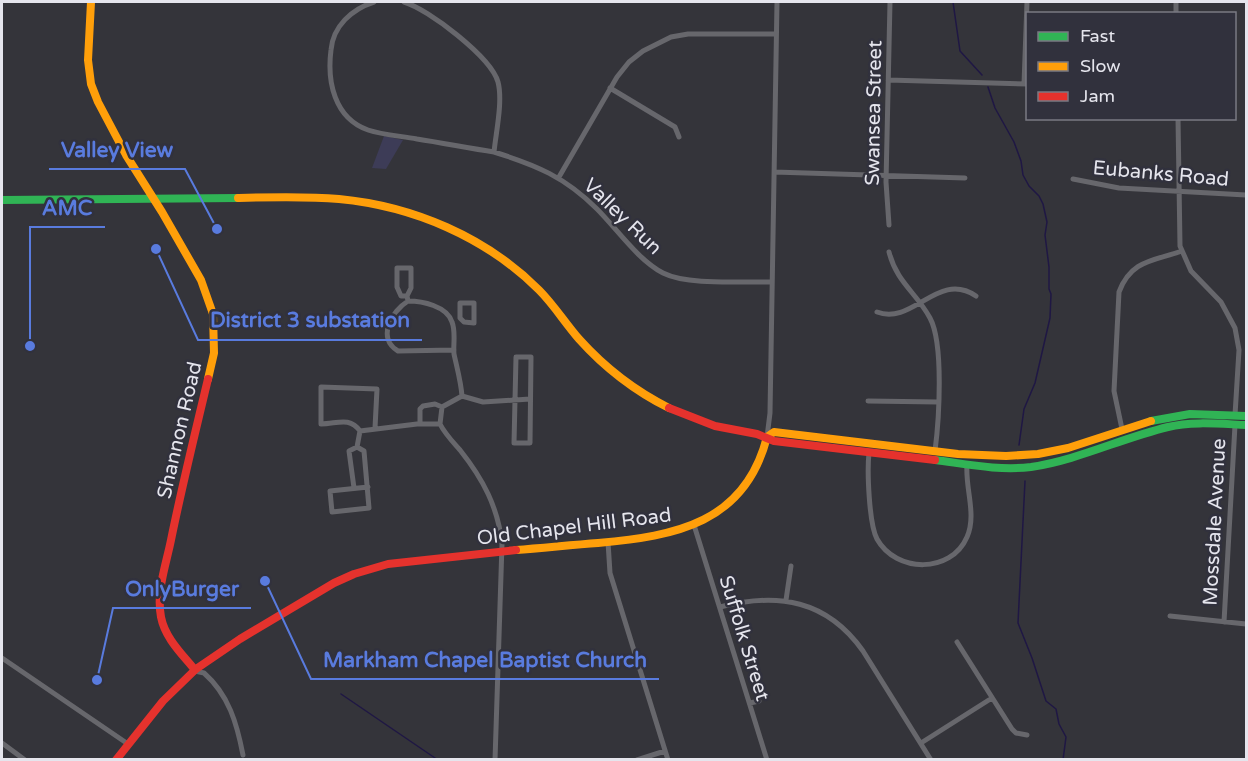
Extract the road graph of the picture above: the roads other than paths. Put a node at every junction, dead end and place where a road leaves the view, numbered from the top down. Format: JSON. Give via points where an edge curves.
{"nodes":[{"id":1,"x":91,"y":2,"type":"edge"},
{"id":2,"x":374,"y":2,"type":"edge"},
{"id":3,"x":404,"y":2,"type":"edge"},
{"id":4,"x":777,"y":2,"type":"edge"},
{"id":5,"x":890,"y":2,"type":"edge"},
{"id":6,"x":776,"y":34,"type":"junction"},
{"id":7,"x":888,"y":80,"type":"junction"},
{"id":8,"x":1026,"y":84,"type":"edge"},
{"id":9,"x":610,"y":88,"type":"junction"},
{"id":10,"x":1178,"y":120,"type":"edge"},
{"id":11,"x":679,"y":137,"type":"dead end"},
{"id":12,"x":494,"y":152,"type":"junction"},
{"id":13,"x":774,"y":172,"type":"junction"},
{"id":14,"x":886,"y":175,"type":"junction"},
{"id":15,"x":559,"y":177,"type":"junction"},
{"id":16,"x":965,"y":178,"type":"dead end"},
{"id":17,"x":1073,"y":179,"type":"dead end"},
{"id":18,"x":1179,"y":191,"type":"junction"},
{"id":19,"x":1246,"y":195,"type":"edge"},
{"id":20,"x":152,"y":198,"type":"junction"},
{"id":21,"x":2,"y":200,"type":"edge"},
{"id":22,"x":889,"y":225,"type":"dead end"},
{"id":23,"x":1182,"y":251,"type":"junction"},
{"id":24,"x":889,"y":252,"type":"dead end"},
{"id":25,"x":772,"y":282,"type":"junction"},
{"id":26,"x":976,"y":296,"type":"dead end"},
{"id":27,"x":407,"y":299,"type":"junction"},
{"id":28,"x":919,"y":303,"type":"junction"},
{"id":29,"x":877,"y":312,"type":"dead end"},
{"id":30,"x":460,"y":318,"type":"dead end"},
{"id":31,"x":452,"y":321,"type":"junction"},
{"id":32,"x":454,"y":350,"type":"junction"},
{"id":33,"x":462,"y":396,"type":"junction"},
{"id":34,"x":515,"y":399,"type":"junction"},
{"id":35,"x":531,"y":399,"type":"junction"},
{"id":36,"x":868,"y":401,"type":"dead end"},
{"id":37,"x":938,"y":402,"type":"junction"},
{"id":38,"x":442,"y":407,"type":"junction"},
{"id":39,"x":1235,"y":415,"type":"junction"},
{"id":40,"x":1246,"y":416,"type":"edge"},
{"id":41,"x":420,"y":424,"type":"junction"},
{"id":42,"x":440,"y":424,"type":"junction"},
{"id":43,"x":1235,"y":425,"type":"junction"},
{"id":44,"x":1246,"y":426,"type":"edge"},
{"id":45,"x":375,"y":428,"type":"junction"},
{"id":46,"x":1122,"y":429,"type":"junction"},
{"id":47,"x":360,"y":431,"type":"junction"},
{"id":48,"x":767,"y":436,"type":"junction"},
{"id":49,"x":357,"y":447,"type":"junction"},
{"id":50,"x":935,"y":451,"type":"junction"},
{"id":51,"x":869,"y":453,"type":"junction"},
{"id":52,"x":967,"y":464,"type":"junction"},
{"id":53,"x":368,"y":487,"type":"junction"},
{"id":54,"x":354,"y":488,"type":"junction"},
{"id":55,"x":694,"y":525,"type":"junction"},
{"id":56,"x":608,"y":542,"type":"junction"},
{"id":57,"x":502,"y":551,"type":"junction"},
{"id":58,"x":791,"y":566,"type":"dead end"},
{"id":59,"x":786,"y":600,"type":"junction"},
{"id":60,"x":720,"y":608,"type":"junction"},
{"id":61,"x":1170,"y":616,"type":"dead end"},
{"id":62,"x":1224,"y":622,"type":"junction"},
{"id":63,"x":1246,"y":624,"type":"edge"},
{"id":64,"x":957,"y":642,"type":"dead end"},
{"id":65,"x":2,"y":658,"type":"edge"},
{"id":66,"x":195,"y":670,"type":"junction"},
{"id":67,"x":992,"y":698,"type":"junction"},
{"id":68,"x":759,"y":701,"type":"dead end"},
{"id":69,"x":750,"y":704,"type":"junction"},
{"id":70,"x":1027,"y":735,"type":"dead end"},
{"id":71,"x":921,"y":742,"type":"junction"},
{"id":72,"x":2,"y":743,"type":"edge"},
{"id":73,"x":128,"y":744,"type":"junction"},
{"id":74,"x":665,"y":751,"type":"junction"},
{"id":75,"x":243,"y":755,"type":"dead end"},
{"id":76,"x":25,"y":759,"type":"edge"},
{"id":77,"x":116,"y":759,"type":"edge"},
{"id":78,"x":495,"y":759,"type":"edge"},
{"id":79,"x":637,"y":759,"type":"edge"},
{"id":80,"x":668,"y":759,"type":"edge"},
{"id":81,"x":767,"y":759,"type":"edge"},
{"id":82,"x":931,"y":759,"type":"edge"}],
"edges":[{"from":1,"to":20,"type":"main road","name":"Shannon Road","via":[[87,49],[94,93]]},
{"from":2,"to":12,"type":"street","name":"Valley Run","via":[[352,12],[332,41],[330,80],[340,108],[367,130]]},
{"from":3,"to":12,"type":"street","via":[[427,13],[491,67],[500,94]]},
{"from":4,"to":6,"type":"street","name":"Old Chapel Hill Road"},
{"from":5,"to":7,"type":"street","name":"Swansea Street"},
{"from":6,"to":9,"type":"street","via":[[703,33],[671,37],[629,62]]},
{"from":6,"to":13,"type":"street","name":"Old Chapel Hill Road"},
{"from":7,"to":8,"type":"street"},
{"from":7,"to":14,"type":"street","name":"Swansea Street"},
{"from":9,"to":11,"type":"street","via":[[675,127]]},
{"from":9,"to":15,"type":"street"},
{"from":10,"to":18,"type":"street","name":"Mossdale Avenue"},
{"from":12,"to":15,"type":"street","name":"Valley Run"},
{"from":13,"to":14,"type":"street"},
{"from":13,"to":25,"type":"street","name":"Old Chapel Hill Road"},
{"from":14,"to":16,"type":"street"},
{"from":14,"to":22,"type":"street","name":"Swansea Street"},
{"from":15,"to":25,"type":"street","name":"Valley Run","via":[[662,272],[687,280]]},
{"from":17,"to":18,"type":"street","name":"Eubanks Road","via":[[1119,188]]},
{"from":18,"to":19,"type":"street","name":"Eubanks Road"},
{"from":18,"to":23,"type":"street","name":"Mossdale Avenue"},
{"from":20,"to":21,"type":"main road"},
{"from":20,"to":48,"type":"main road","via":[[333,198],[375,203],[429,218],[486,247],[515,268],[598,359],[640,392],[687,417],[728,430]]},
{"from":20,"to":66,"type":"main road","name":"Shannon Road","via":[[201,280],[214,326],[209,379],[159,597],[166,632]]},
{"from":23,"to":39,"type":"street","name":"Mossdale Avenue","via":[[1193,274],[1221,302],[1235,328],[1239,350]]},
{"from":23,"to":46,"type":"street","via":[[1136,267],[1119,292],[1114,391]]},
{"from":24,"to":28,"type":"street","via":[[900,281]]},
{"from":25,"to":48,"type":"street","name":"Old Chapel Hill Road"},
{"from":26,"to":28,"type":"street","via":[[956,288]]},
{"from":27,"to":27,"type":"street","via":[[411,268],[397,268],[397,287]]},
{"from":27,"to":31,"type":"street","via":[[435,307]]},
{"from":27,"to":32,"type":"street","via":[[388,323],[392,346],[398,351]]},
{"from":28,"to":29,"type":"street","via":[[898,315]]},
{"from":28,"to":37,"type":"street","via":[[931,320],[938,342]]},
{"from":30,"to":31,"type":"street"},
{"from":31,"to":32,"type":"street"},
{"from":32,"to":33,"type":"street"},
{"from":33,"to":34,"type":"street","via":[[483,402]]},
{"from":33,"to":38,"type":"street"},
{"from":34,"to":35,"type":"street"},
{"from":34,"to":35,"type":"street","via":[[516,357],[531,357]]},
{"from":34,"to":35,"type":"street","via":[[514,442],[530,443]]},
{"from":36,"to":37,"type":"street"},
{"from":37,"to":50,"type":"street"},
{"from":38,"to":41,"type":"street","via":[[423,406]]},
{"from":38,"to":42,"type":"street"},
{"from":39,"to":40,"type":"main road"},
{"from":39,"to":46,"type":"main road","via":[[1169,416]]},
{"from":41,"to":42,"type":"street"},
{"from":41,"to":45,"type":"street"},
{"from":42,"to":57,"type":"street","via":[[490,496],[500,526]]},
{"from":43,"to":44,"type":"main road"},
{"from":43,"to":52,"type":"main road","via":[[1170,426],[1029,467]]},
{"from":43,"to":62,"type":"street","name":"Mossdale Avenue"},
{"from":45,"to":47,"type":"street"},
{"from":45,"to":47,"type":"street","via":[[376,388],[321,387],[321,424],[349,422]]},
{"from":46,"to":50,"type":"main road","via":[[1075,447],[1039,454],[997,456]]},
{"from":47,"to":49,"type":"street"},
{"from":48,"to":50,"type":"main road","via":[[774,432]]},
{"from":48,"to":51,"type":"main road","via":[[774,441]]},
{"from":48,"to":55,"type":"main road","name":"Old Chapel Hill Road","via":[[758,465],[744,488],[722,509]]},
{"from":49,"to":53,"type":"street","via":[[364,452]]},
{"from":49,"to":54,"type":"street","via":[[349,451]]},
{"from":51,"to":52,"type":"main road"},
{"from":51,"to":52,"type":"street","via":[[875,536],[889,554],[914,564],[944,560],[967,537],[971,517]]},
{"from":53,"to":54,"type":"street"},
{"from":53,"to":54,"type":"street","via":[[369,508],[332,512],[330,491]]},
{"from":55,"to":56,"type":"main road","name":"Old Chapel Hill Road","via":[[649,537]]},
{"from":55,"to":60,"type":"street","name":"Suffolk Street"},
{"from":56,"to":57,"type":"main road","name":"Old Chapel Hill Road"},
{"from":56,"to":74,"type":"street","via":[[610,573]]},
{"from":57,"to":66,"type":"main road","name":"Old Chapel Hill Road","via":[[405,561],[354,574],[226,647]]},
{"from":57,"to":78,"type":"street"},
{"from":58,"to":59,"type":"street"},
{"from":59,"to":60,"type":"street","via":[[756,600]]},
{"from":59,"to":71,"type":"street","via":[[821,612],[851,635]]},
{"from":60,"to":69,"type":"street","name":"Suffolk Street"},
{"from":61,"to":62,"type":"street"},
{"from":62,"to":63,"type":"street"},
{"from":64,"to":67,"type":"street"},
{"from":65,"to":73,"type":"street"},
{"from":66,"to":73,"type":"main road","name":"Old Chapel Hill Road","via":[[160,704]]},
{"from":66,"to":75,"type":"street","via":[[202,671],[222,693],[234,715]]},
{"from":67,"to":70,"type":"street","via":[[1012,729]]},
{"from":67,"to":71,"type":"street"},
{"from":68,"to":69,"type":"street"},
{"from":69,"to":81,"type":"street","name":"Suffolk Street"},
{"from":71,"to":82,"type":"street"},
{"from":72,"to":76,"type":"street"},
{"from":73,"to":77,"type":"main road","name":"Old Chapel Hill Road"},
{"from":74,"to":79,"type":"street"},
{"from":74,"to":80,"type":"street"}]}
